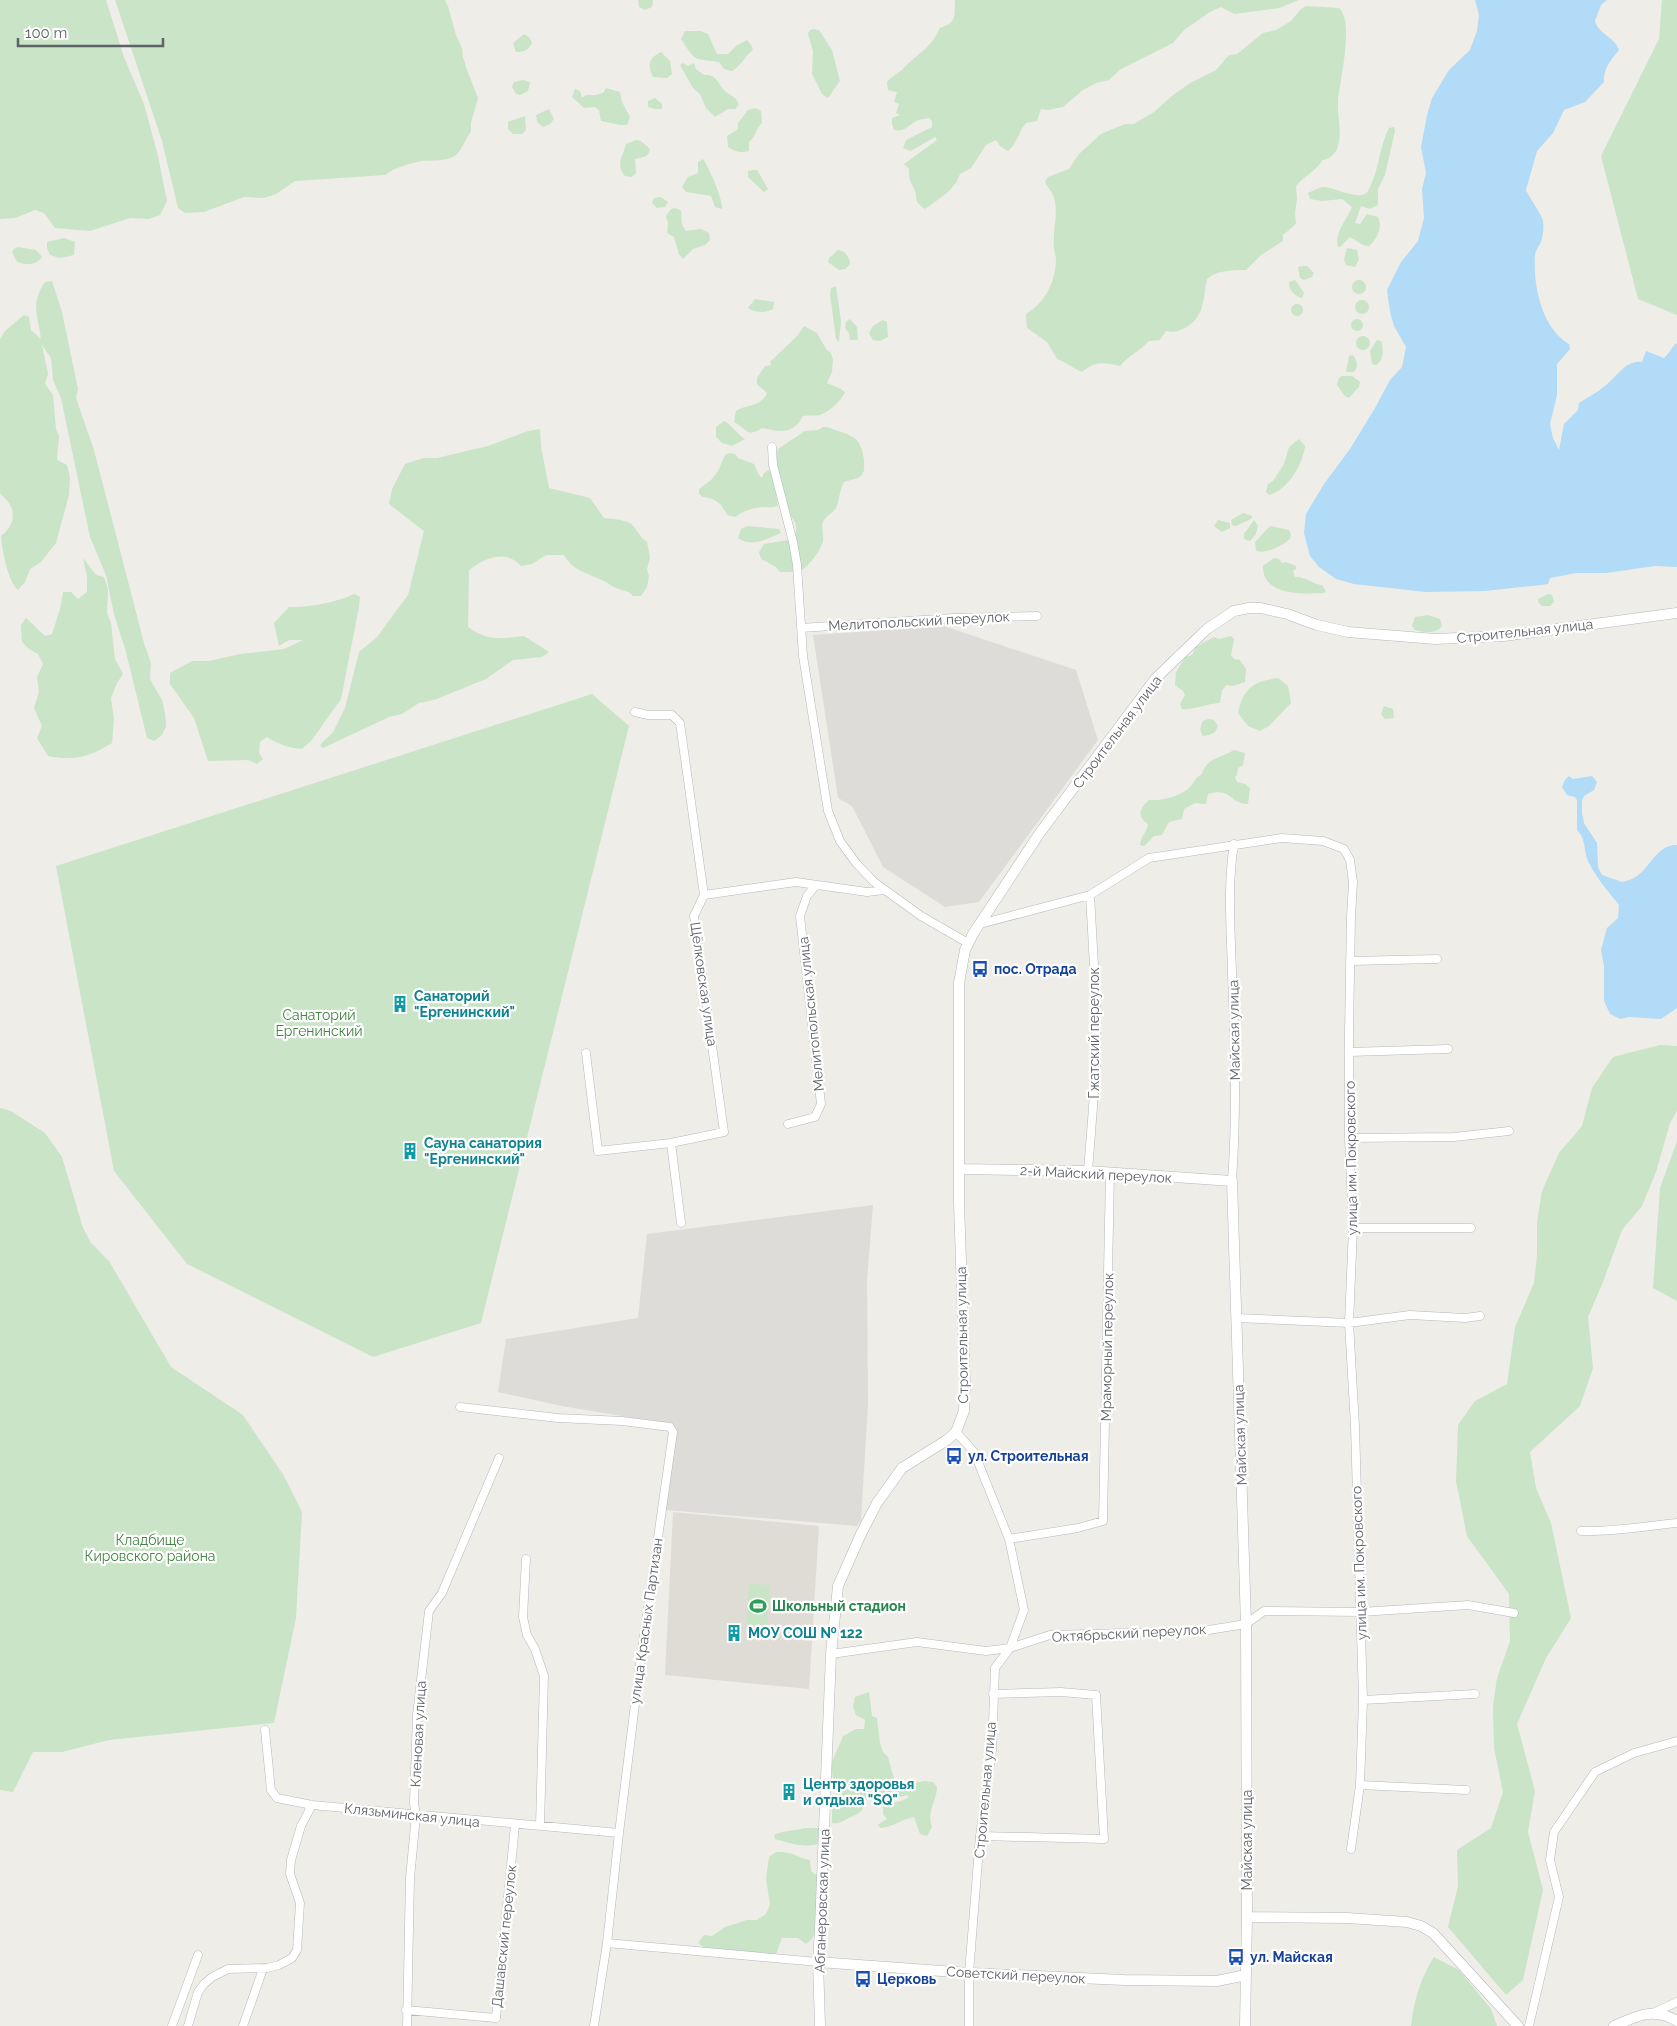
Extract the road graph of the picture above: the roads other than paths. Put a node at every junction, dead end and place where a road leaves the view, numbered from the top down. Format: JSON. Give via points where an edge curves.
{"nodes":[{"id":1,"x":772,"y":447,"type":"dead end"},
{"id":2,"x":1677,"y":613,"type":"edge"},
{"id":3,"x":1037,"y":616,"type":"dead end"},
{"id":4,"x":801,"y":628,"type":"junction"},
{"id":5,"x":635,"y":712,"type":"dead end"},
{"id":6,"x":1234,"y":844,"type":"junction"},
{"id":7,"x":816,"y":885,"type":"junction"},
{"id":8,"x":884,"y":890,"type":"junction"},
{"id":9,"x":1090,"y":894,"type":"junction"},
{"id":10,"x":704,"y":895,"type":"junction"},
{"id":11,"x":980,"y":924,"type":"junction"},
{"id":12,"x":968,"y":943,"type":"junction"},
{"id":13,"x":1437,"y":960,"type":"dead end"},
{"id":14,"x":1350,"y":962,"type":"junction"},
{"id":15,"x":1448,"y":1049,"type":"dead end"},
{"id":16,"x":1349,"y":1052,"type":"junction"},
{"id":17,"x":586,"y":1053,"type":"dead end"},
{"id":18,"x":788,"y":1124,"type":"dead end"},
{"id":19,"x":1510,"y":1131,"type":"dead end"},
{"id":20,"x":1349,"y":1138,"type":"junction"},
{"id":21,"x":671,"y":1143,"type":"junction"},
{"id":22,"x":960,"y":1169,"type":"junction"},
{"id":23,"x":1088,"y":1171,"type":"junction"},
{"id":24,"x":1110,"y":1173,"type":"junction"},
{"id":25,"x":1232,"y":1181,"type":"junction"},
{"id":26,"x":681,"y":1223,"type":"dead end"},
{"id":27,"x":1353,"y":1228,"type":"junction"},
{"id":28,"x":1471,"y":1228,"type":"dead end"},
{"id":29,"x":1480,"y":1316,"type":"dead end"},
{"id":30,"x":1236,"y":1318,"type":"junction"},
{"id":31,"x":1349,"y":1324,"type":"junction"},
{"id":32,"x":460,"y":1407,"type":"dead end"},
{"id":33,"x":956,"y":1432,"type":"junction"},
{"id":34,"x":499,"y":1458,"type":"dead end"},
{"id":35,"x":1677,"y":1523,"type":"edge"},
{"id":36,"x":1581,"y":1531,"type":"dead end"},
{"id":37,"x":1009,"y":1539,"type":"junction"},
{"id":38,"x":526,"y":1559,"type":"dead end"},
{"id":39,"x":1363,"y":1612,"type":"junction"},
{"id":40,"x":1514,"y":1613,"type":"dead end"},
{"id":41,"x":1246,"y":1624,"type":"junction"},
{"id":42,"x":1010,"y":1648,"type":"junction"},
{"id":43,"x":831,"y":1654,"type":"junction"},
{"id":44,"x":993,"y":1694,"type":"junction"},
{"id":45,"x":1475,"y":1694,"type":"dead end"},
{"id":46,"x":1363,"y":1700,"type":"junction"},
{"id":47,"x":265,"y":1730,"type":"dead end"},
{"id":48,"x":1677,"y":1740,"type":"edge"},
{"id":49,"x":1360,"y":1785,"type":"junction"},
{"id":50,"x":1466,"y":1790,"type":"dead end"},
{"id":51,"x":312,"y":1805,"type":"junction"},
{"id":52,"x":416,"y":1815,"type":"junction"},
{"id":53,"x":515,"y":1824,"type":"junction"},
{"id":54,"x":540,"y":1826,"type":"junction"},
{"id":55,"x":618,"y":1832,"type":"junction"},
{"id":56,"x":980,"y":1836,"type":"junction"},
{"id":57,"x":1351,"y":1849,"type":"dead end"},
{"id":58,"x":1247,"y":1917,"type":"junction"},
{"id":59,"x":607,"y":1942,"type":"junction"},
{"id":60,"x":198,"y":1955,"type":"dead end"},
{"id":61,"x":818,"y":1962,"type":"junction"},
{"id":62,"x":263,"y":1968,"type":"junction"},
{"id":63,"x":969,"y":1973,"type":"junction"},
{"id":64,"x":1246,"y":1975,"type":"junction"},
{"id":65,"x":1677,"y":2002,"type":"edge"},
{"id":66,"x":406,"y":2010,"type":"junction"},
{"id":67,"x":1653,"y":2013,"type":"junction"},
{"id":68,"x":1677,"y":2021,"type":"edge"},
{"id":69,"x":172,"y":2026,"type":"edge"},
{"id":70,"x":188,"y":2026,"type":"edge"},
{"id":71,"x":243,"y":2026,"type":"edge"},
{"id":72,"x":407,"y":2026,"type":"edge"},
{"id":73,"x":594,"y":2026,"type":"edge"},
{"id":74,"x":820,"y":2026,"type":"edge"},
{"id":75,"x":969,"y":2026,"type":"edge"},
{"id":76,"x":1245,"y":2026,"type":"edge"},
{"id":77,"x":1518,"y":2026,"type":"edge"},
{"id":78,"x":1529,"y":2026,"type":"edge"},
{"id":79,"x":1614,"y":2026,"type":"edge"}],
"edges":[{"from":1,"to":4,"type":"street","via":[[773,466],[794,542]]},
{"from":2,"to":11,"type":"street","name":"Строительная улица","via":[[1504,636],[1435,639],[1348,632],[1261,608],[1234,611],[1207,629],[1156,678],[1040,834]]},
{"from":3,"to":4,"type":"street","name":"Мелитопольский переулок"},
{"from":4,"to":8,"type":"street","via":[[828,811],[840,841],[856,863]]},
{"from":5,"to":10,"type":"street","via":[[672,715],[680,723]]},
{"from":6,"to":9,"type":"street","name":"улица им. Покровского","via":[[1149,858]]},
{"from":6,"to":14,"type":"street","name":"улица им. Покровского","via":[[1282,838],[1323,842],[1344,849],[1350,860],[1353,882]]},
{"from":6,"to":25,"type":"street","name":"Майская улица","via":[[1230,878],[1235,1069]]},
{"from":7,"to":8,"type":"street","via":[[867,892]]},
{"from":7,"to":10,"type":"street","via":[[796,882]]},
{"from":7,"to":18,"type":"street","name":"Мелитопольская улица","via":[[807,896],[800,916],[821,1104],[815,1117]]},
{"from":8,"to":12,"type":"street"},
{"from":9,"to":11,"type":"street","name":"улица им. Покровского"},
{"from":9,"to":23,"type":"street","name":"Гжатский переулок","via":[[1096,1069]]},
{"from":10,"to":21,"type":"street","name":"Щёлковская улица","via":[[694,916],[724,1132]]},
{"from":11,"to":12,"type":"street","name":"Строительная улица"},
{"from":12,"to":22,"type":"street","name":"Строительная улица","via":[[959,982]]},
{"from":13,"to":14,"type":"street"},
{"from":14,"to":16,"type":"street","name":"улица им. Покровского"},
{"from":15,"to":16,"type":"street"},
{"from":16,"to":20,"type":"street","name":"улица им. Покровского"},
{"from":17,"to":21,"type":"street","via":[[598,1152]]},
{"from":19,"to":20,"type":"street","via":[[1454,1137]]},
{"from":20,"to":27,"type":"street","name":"улица им. Покровского"},
{"from":21,"to":26,"type":"street"},
{"from":22,"to":23,"type":"street","name":"2-й Майский переулок"},
{"from":22,"to":33,"type":"street","name":"Строительная улица","via":[[965,1384],[964,1411]]},
{"from":23,"to":24,"type":"street","name":"2-й Майский переулок"},
{"from":24,"to":25,"type":"street","name":"2-й Майский переулок"},
{"from":24,"to":37,"type":"street","name":"Мраморный переулок","via":[[1103,1521]]},
{"from":25,"to":30,"type":"street","name":"Майская улица"},
{"from":27,"to":28,"type":"street"},
{"from":27,"to":31,"type":"street","name":"улица им. Покровского"},
{"from":29,"to":31,"type":"street","via":[[1410,1314]]},
{"from":30,"to":31,"type":"street"},
{"from":30,"to":41,"type":"street","name":"Майская улица"},
{"from":31,"to":39,"type":"street","name":"улица им. Покровского"},
{"from":32,"to":55,"type":"street","name":"улица Красных Партизан","via":[[649,1424],[670,1427],[673,1432]]},
{"from":33,"to":37,"type":"street","name":"Строительная улица","via":[[974,1452]]},
{"from":33,"to":43,"type":"street","name":"Абганеровская улица","via":[[902,1468],[860,1534],[838,1586]]},
{"from":34,"to":52,"type":"street","name":"Кленовая улица","via":[[442,1593],[429,1611],[417,1715]]},
{"from":35,"to":36,"type":"street","via":[[1602,1532]]},
{"from":37,"to":42,"type":"street","name":"Строительная улица","via":[[1024,1610]]},
{"from":38,"to":54,"type":"street","via":[[523,1617],[544,1676]]},
{"from":39,"to":40,"type":"street","name":"Октябрьский переулок","via":[[1468,1605]]},
{"from":39,"to":41,"type":"street","name":"Октябрьский переулок","via":[[1264,1611]]},
{"from":39,"to":46,"type":"street","name":"улица им. Покровского"},
{"from":41,"to":42,"type":"street","name":"Октябрьский переулок","via":[[1202,1631],[1050,1635]]},
{"from":41,"to":58,"type":"street","name":"Майская улица"},
{"from":42,"to":43,"type":"street","name":"Октябрьский переулок","via":[[986,1651],[917,1642]]},
{"from":42,"to":44,"type":"street","name":"Строительная улица","via":[[995,1668]]},
{"from":43,"to":61,"type":"street","name":"Абганеровская улица"},
{"from":44,"to":56,"type":"street","name":"Строительная улица","via":[[992,1750]]},
{"from":44,"to":56,"type":"street","via":[[1061,1692],[1096,1695],[1104,1839]]},
{"from":45,"to":46,"type":"street"},
{"from":46,"to":49,"type":"street","name":"улица им. Покровского"},
{"from":47,"to":51,"type":"street","name":"Клязьминская улица","via":[[271,1790],[277,1798]]},
{"from":48,"to":78,"type":"street","via":[[1634,1753],[1595,1772],[1554,1832],[1550,1860],[1559,1897]]},
{"from":49,"to":50,"type":"street"},
{"from":49,"to":57,"type":"street","name":"улица им. Покровского"},
{"from":51,"to":52,"type":"street","name":"Клязьминская улица"},
{"from":51,"to":62,"type":"street","via":[[301,1826],[291,1860],[290,1874],[300,1903],[297,1950],[292,1958],[279,1965]]},
{"from":52,"to":53,"type":"street","name":"Клязьминская улица"},
{"from":52,"to":66,"type":"street","name":"Кленовая улица","via":[[410,1878]]},
{"from":53,"to":54,"type":"street","name":"Клязьминская улица"},
{"from":53,"to":66,"type":"street","name":"Дашавский переулок","via":[[496,2018]]},
{"from":54,"to":55,"type":"street","name":"Клязьминская улица"},
{"from":55,"to":59,"type":"street","name":"улица Красных Партизан"},
{"from":56,"to":63,"type":"street","name":"Строительная улица"},
{"from":58,"to":64,"type":"street","name":"Майская улица"},
{"from":58,"to":77,"type":"street","via":[[1357,1919],[1422,1926]]},
{"from":59,"to":61,"type":"street","name":"Советский переулок"},
{"from":59,"to":73,"type":"street","name":"улица Красных Партизан"},
{"from":60,"to":69,"type":"street"},
{"from":61,"to":63,"type":"street","name":"Советский переулок"},
{"from":61,"to":74,"type":"street","name":"Абганеровская улица"},
{"from":62,"to":70,"type":"street","via":[[228,1969],[204,1984],[198,1992]]},
{"from":62,"to":71,"type":"street"},
{"from":63,"to":64,"type":"street","name":"Советский переулок","via":[[1217,1981]]},
{"from":63,"to":75,"type":"street","name":"Строительная улица"},
{"from":64,"to":76,"type":"street","name":"Майская улица"},
{"from":65,"to":67,"type":"street"},
{"from":66,"to":72,"type":"street","name":"Кленовая улица"},
{"from":67,"to":68,"type":"street","via":[[1666,2014]]},
{"from":67,"to":79,"type":"street"}]}
